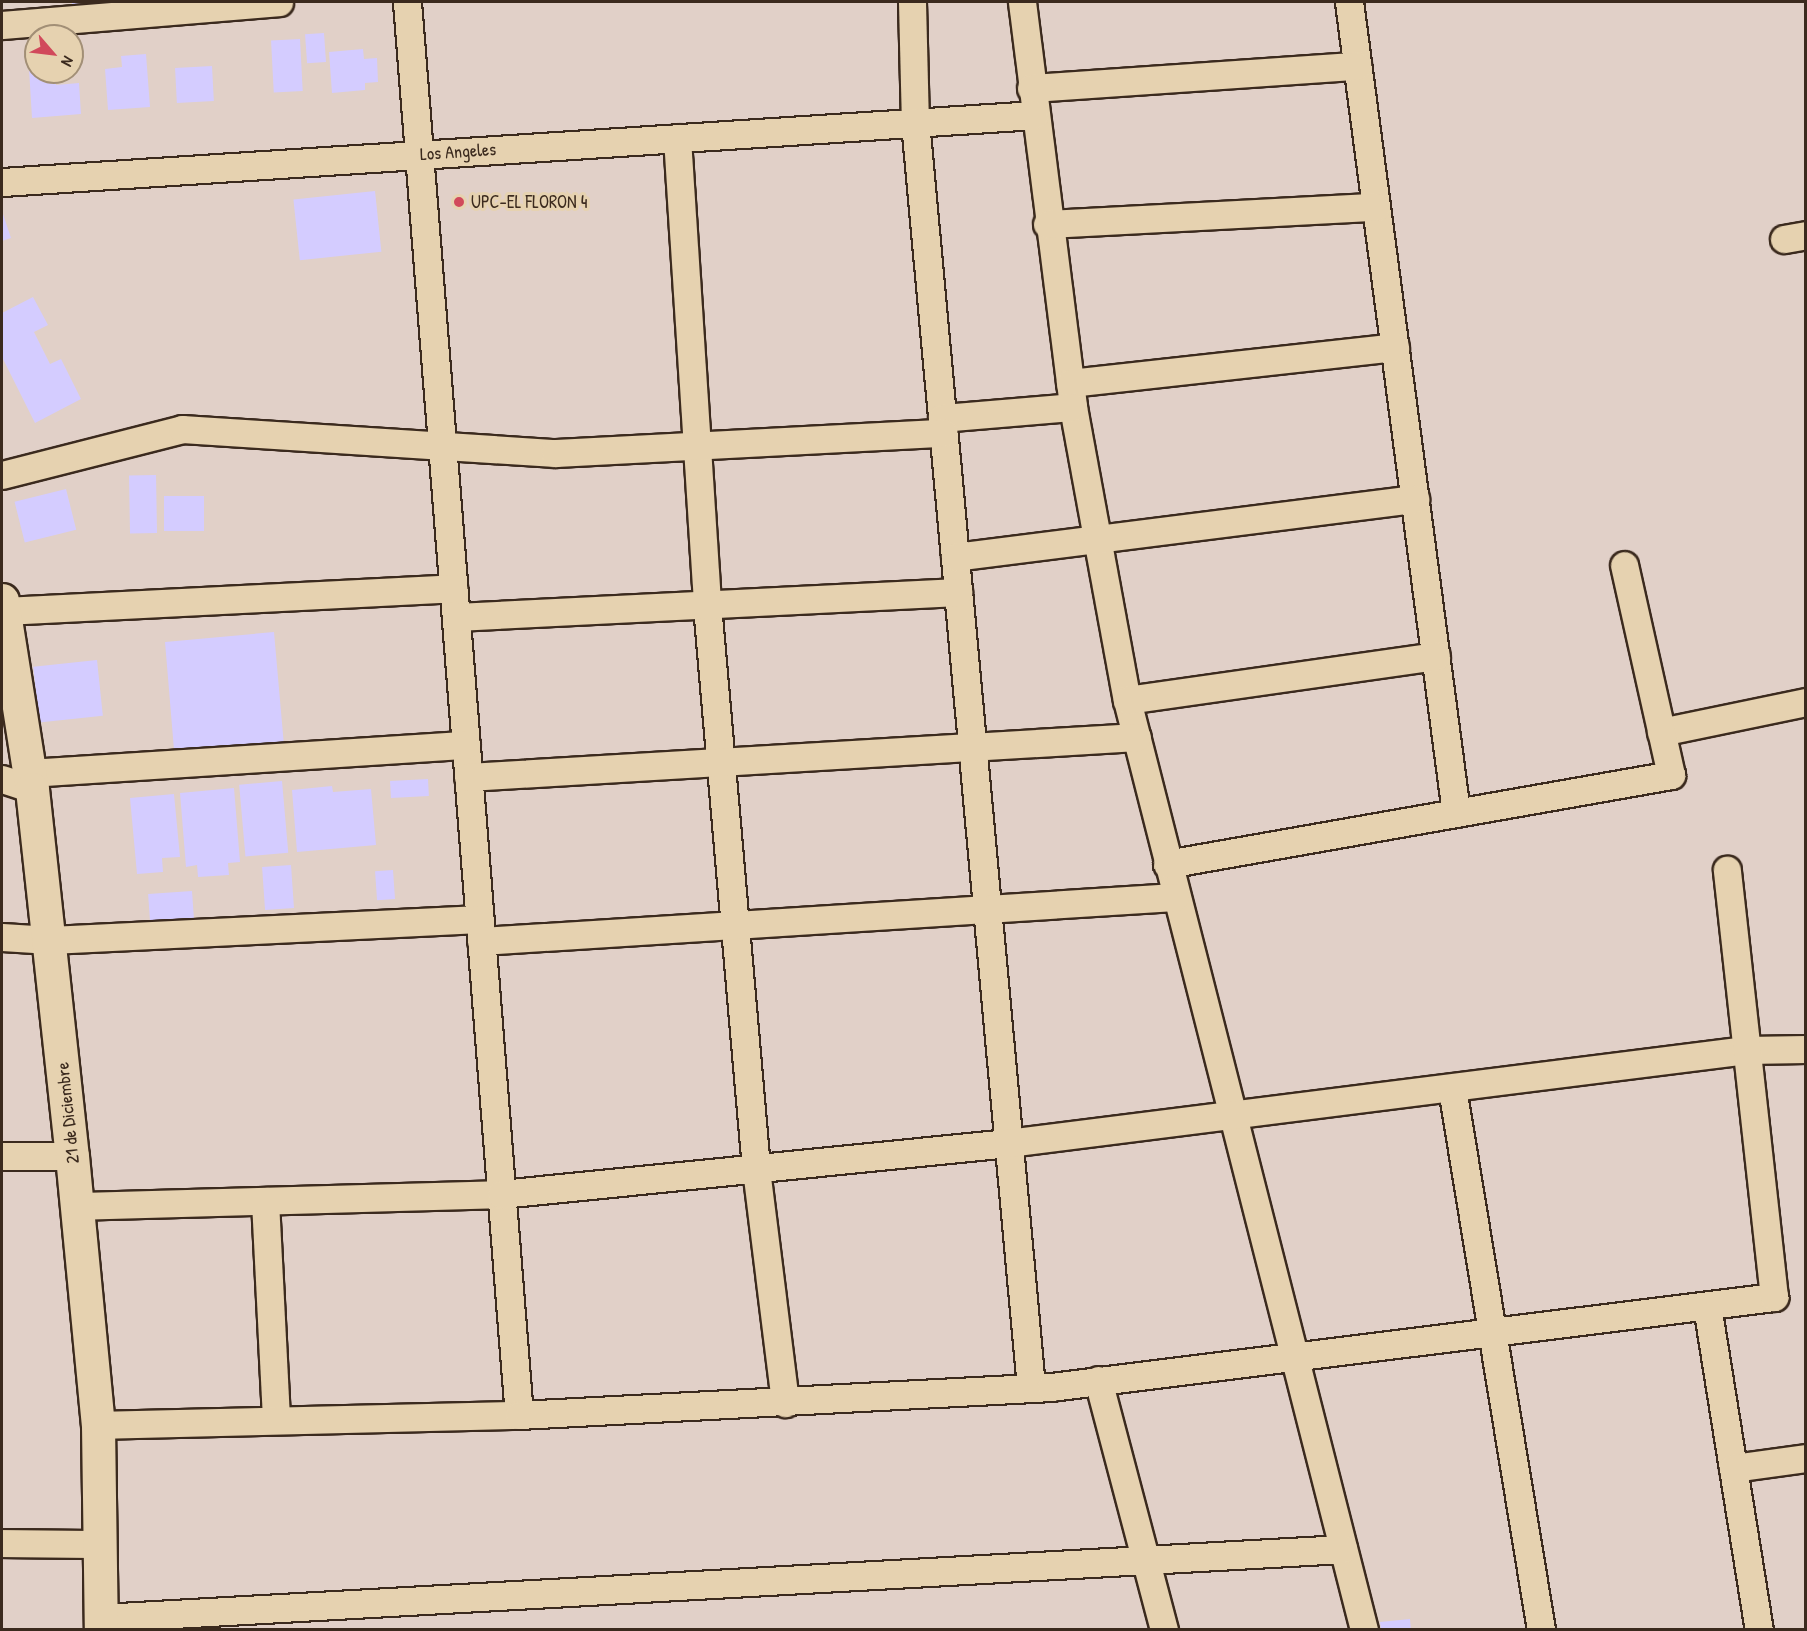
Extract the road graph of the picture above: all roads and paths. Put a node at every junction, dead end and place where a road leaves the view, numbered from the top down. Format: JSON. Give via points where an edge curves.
{"nodes":[{"id":1,"x":279,"y":2,"type":"edge"},
{"id":2,"x":407,"y":2,"type":"edge"},
{"id":3,"x":912,"y":2,"type":"edge"},
{"id":4,"x":1022,"y":2,"type":"edge"},
{"id":5,"x":1349,"y":2,"type":"edge"},
{"id":6,"x":2,"y":25,"type":"edge"},
{"id":7,"x":1358,"y":66,"type":"junction"},
{"id":8,"x":1031,"y":88,"type":"junction"},
{"id":9,"x":1034,"y":115,"type":"junction"},
{"id":10,"x":915,"y":122,"type":"junction"},
{"id":11,"x":677,"y":138,"type":"junction"},
{"id":12,"x":419,"y":155,"type":"junction"},
{"id":13,"x":2,"y":182,"type":"edge"},
{"id":14,"x":1376,"y":207,"type":"junction"},
{"id":15,"x":1047,"y":224,"type":"junction"},
{"id":16,"x":1395,"y":347,"type":"junction"},
{"id":17,"x":1071,"y":395,"type":"junction"},
{"id":18,"x":943,"y":425,"type":"junction"},
{"id":19,"x":442,"y":445,"type":"junction"},
{"id":20,"x":696,"y":445,"type":"junction"},
{"id":21,"x":2,"y":475,"type":"edge"},
{"id":22,"x":1415,"y":499,"type":"junction"},
{"id":23,"x":1096,"y":542,"type":"junction"},
{"id":24,"x":955,"y":558,"type":"junction"},
{"id":25,"x":1624,"y":565,"type":"dead end"},
{"id":26,"x":453,"y":588,"type":"junction"},
{"id":27,"x":958,"y":592,"type":"junction"},
{"id":28,"x":707,"y":605,"type":"junction"},
{"id":29,"x":3,"y":606,"type":"edge"},
{"id":30,"x":456,"y":617,"type":"junction"},
{"id":31,"x":1436,"y":656,"type":"junction"},
{"id":32,"x":1127,"y":700,"type":"junction"},
{"id":33,"x":1806,"y":702,"type":"edge"},
{"id":34,"x":1661,"y":732,"type":"junction"},
{"id":35,"x":1137,"y":737,"type":"junction"},
{"id":36,"x":466,"y":745,"type":"junction"},
{"id":37,"x":972,"y":747,"type":"junction"},
{"id":38,"x":720,"y":762,"type":"junction"},
{"id":39,"x":468,"y":777,"type":"junction"},
{"id":40,"x":21,"y":780,"type":"edge"},
{"id":41,"x":1456,"y":813,"type":"junction"},
{"id":42,"x":1167,"y":864,"type":"junction"},
{"id":43,"x":1727,"y":870,"type":"dead end"},
{"id":44,"x":1175,"y":897,"type":"junction"},
{"id":45,"x":987,"y":908,"type":"junction"},
{"id":46,"x":734,"y":925,"type":"junction"},
{"id":47,"x":480,"y":930,"type":"junction"},
{"id":48,"x":2,"y":937,"type":"edge"},
{"id":49,"x":50,"y":940,"type":"junction"},
{"id":50,"x":1806,"y":1048,"type":"edge"},
{"id":51,"x":1746,"y":1050,"type":"junction"},
{"id":52,"x":1452,"y":1088,"type":"junction"},
{"id":53,"x":1232,"y":1115,"type":"junction"},
{"id":54,"x":1008,"y":1143,"type":"junction"},
{"id":55,"x":2,"y":1156,"type":"edge"},
{"id":56,"x":72,"y":1156,"type":"junction"},
{"id":57,"x":756,"y":1169,"type":"junction"},
{"id":58,"x":501,"y":1194,"type":"junction"},
{"id":59,"x":266,"y":1201,"type":"junction"},
{"id":60,"x":77,"y":1206,"type":"junction"},
{"id":61,"x":1707,"y":1306,"type":"junction"},
{"id":62,"x":1492,"y":1332,"type":"junction"},
{"id":63,"x":1293,"y":1356,"type":"junction"},
{"id":64,"x":1098,"y":1380,"type":"junction"},
{"id":65,"x":1031,"y":1388,"type":"junction"},
{"id":66,"x":785,"y":1403,"type":"junction"},
{"id":67,"x":519,"y":1415,"type":"junction"},
{"id":68,"x":276,"y":1420,"type":"junction"},
{"id":69,"x":98,"y":1425,"type":"junction"},
{"id":70,"x":1806,"y":1458,"type":"edge"},
{"id":71,"x":1733,"y":1468,"type":"junction"},
{"id":72,"x":2,"y":1543,"type":"edge"},
{"id":73,"x":102,"y":1544,"type":"junction"},
{"id":74,"x":1343,"y":1549,"type":"junction"},
{"id":75,"x":1148,"y":1563,"type":"junction"},
{"id":76,"x":101,"y":1624,"type":"edge"},
{"id":77,"x":1164,"y":1629,"type":"edge"},
{"id":78,"x":1364,"y":1629,"type":"edge"},
{"id":79,"x":1541,"y":1629,"type":"edge"},
{"id":80,"x":1759,"y":1629,"type":"edge"}],
"edges":[{"from":1,"to":6,"type":"street"},
{"from":2,"to":12,"type":"street"},
{"from":3,"to":10,"type":"street"},
{"from":4,"to":8,"type":"street"},
{"from":5,"to":7,"type":"street"},
{"from":7,"to":8,"type":"street"},
{"from":7,"to":14,"type":"street"},
{"from":8,"to":9,"type":"street"},
{"from":9,"to":10,"type":"street","name":"Los Angeles"},
{"from":9,"to":15,"type":"street"},
{"from":10,"to":11,"type":"street","name":"Los Angeles"},
{"from":10,"to":18,"type":"street"},
{"from":11,"to":12,"type":"street","name":"Los Angeles"},
{"from":11,"to":20,"type":"street"},
{"from":12,"to":13,"type":"street","name":"Los Angeles"},
{"from":12,"to":19,"type":"street"},
{"from":14,"to":15,"type":"street"},
{"from":14,"to":16,"type":"street"},
{"from":15,"to":17,"type":"street"},
{"from":16,"to":17,"type":"street"},
{"from":16,"to":22,"type":"street"},
{"from":17,"to":18,"type":"street"},
{"from":17,"to":23,"type":"street"},
{"from":18,"to":20,"type":"street"},
{"from":18,"to":24,"type":"street"},
{"from":19,"to":20,"type":"street","via":[[555,453]]},
{"from":19,"to":21,"type":"street","via":[[182,429]]},
{"from":19,"to":26,"type":"street"},
{"from":20,"to":28,"type":"street"},
{"from":22,"to":23,"type":"street"},
{"from":22,"to":31,"type":"street"},
{"from":23,"to":24,"type":"street"},
{"from":23,"to":32,"type":"street"},
{"from":24,"to":27,"type":"street"},
{"from":25,"to":34,"type":"street"},
{"from":26,"to":29,"type":"street"},
{"from":26,"to":30,"type":"street"},
{"from":27,"to":28,"type":"street"},
{"from":27,"to":37,"type":"street"},
{"from":28,"to":30,"type":"street"},
{"from":28,"to":38,"type":"street"},
{"from":29,"to":40,"type":"street","name":"21 de Diciembre"},
{"from":30,"to":36,"type":"street"},
{"from":31,"to":32,"type":"street"},
{"from":31,"to":41,"type":"street"},
{"from":32,"to":35,"type":"street"},
{"from":33,"to":34,"type":"street"},
{"from":34,"to":41,"type":"street","via":[[1671,775]]},
{"from":35,"to":37,"type":"street"},
{"from":35,"to":42,"type":"street"},
{"from":36,"to":39,"type":"street"},
{"from":36,"to":40,"type":"street"},
{"from":37,"to":38,"type":"street"},
{"from":37,"to":45,"type":"street"},
{"from":38,"to":39,"type":"street"},
{"from":38,"to":46,"type":"street"},
{"from":39,"to":47,"type":"street"},
{"from":40,"to":49,"type":"street","name":"21 de Diciembre"},
{"from":41,"to":42,"type":"street"},
{"from":42,"to":44,"type":"street"},
{"from":43,"to":51,"type":"street"},
{"from":44,"to":45,"type":"street"},
{"from":44,"to":53,"type":"street"},
{"from":45,"to":46,"type":"street"},
{"from":45,"to":54,"type":"street"},
{"from":46,"to":47,"type":"street"},
{"from":46,"to":57,"type":"street"},
{"from":47,"to":49,"type":"street"},
{"from":47,"to":58,"type":"street"},
{"from":48,"to":49,"type":"street"},
{"from":49,"to":56,"type":"street","name":"21 de Diciembre"},
{"from":50,"to":51,"type":"street"},
{"from":51,"to":52,"type":"street"},
{"from":51,"to":61,"type":"street","via":[[1774,1298]]},
{"from":52,"to":53,"type":"street"},
{"from":52,"to":62,"type":"street"},
{"from":53,"to":54,"type":"street"},
{"from":53,"to":63,"type":"street"},
{"from":54,"to":57,"type":"street"},
{"from":54,"to":65,"type":"street"},
{"from":55,"to":56,"type":"street"},
{"from":56,"to":60,"type":"street","name":"21 de Diciembre"},
{"from":57,"to":58,"type":"street"},
{"from":57,"to":66,"type":"street"},
{"from":58,"to":59,"type":"street"},
{"from":58,"to":67,"type":"street"},
{"from":59,"to":60,"type":"street"},
{"from":59,"to":68,"type":"street"},
{"from":60,"to":69,"type":"street","name":"21 de Diciembre"},
{"from":61,"to":62,"type":"street"},
{"from":61,"to":71,"type":"street"},
{"from":62,"to":63,"type":"street"},
{"from":62,"to":79,"type":"street"},
{"from":63,"to":64,"type":"street"},
{"from":63,"to":74,"type":"street"},
{"from":64,"to":65,"type":"street"},
{"from":64,"to":75,"type":"street"},
{"from":65,"to":66,"type":"street"},
{"from":66,"to":67,"type":"street"},
{"from":67,"to":68,"type":"street"},
{"from":68,"to":69,"type":"street"},
{"from":69,"to":73,"type":"street","name":"21 de Diciembre"},
{"from":70,"to":71,"type":"street"},
{"from":71,"to":80,"type":"street"},
{"from":72,"to":73,"type":"street"},
{"from":73,"to":76,"type":"street","name":"21 de Diciembre"},
{"from":74,"to":75,"type":"street"},
{"from":74,"to":78,"type":"street"},
{"from":75,"to":76,"type":"street"},
{"from":75,"to":77,"type":"street"}]}
